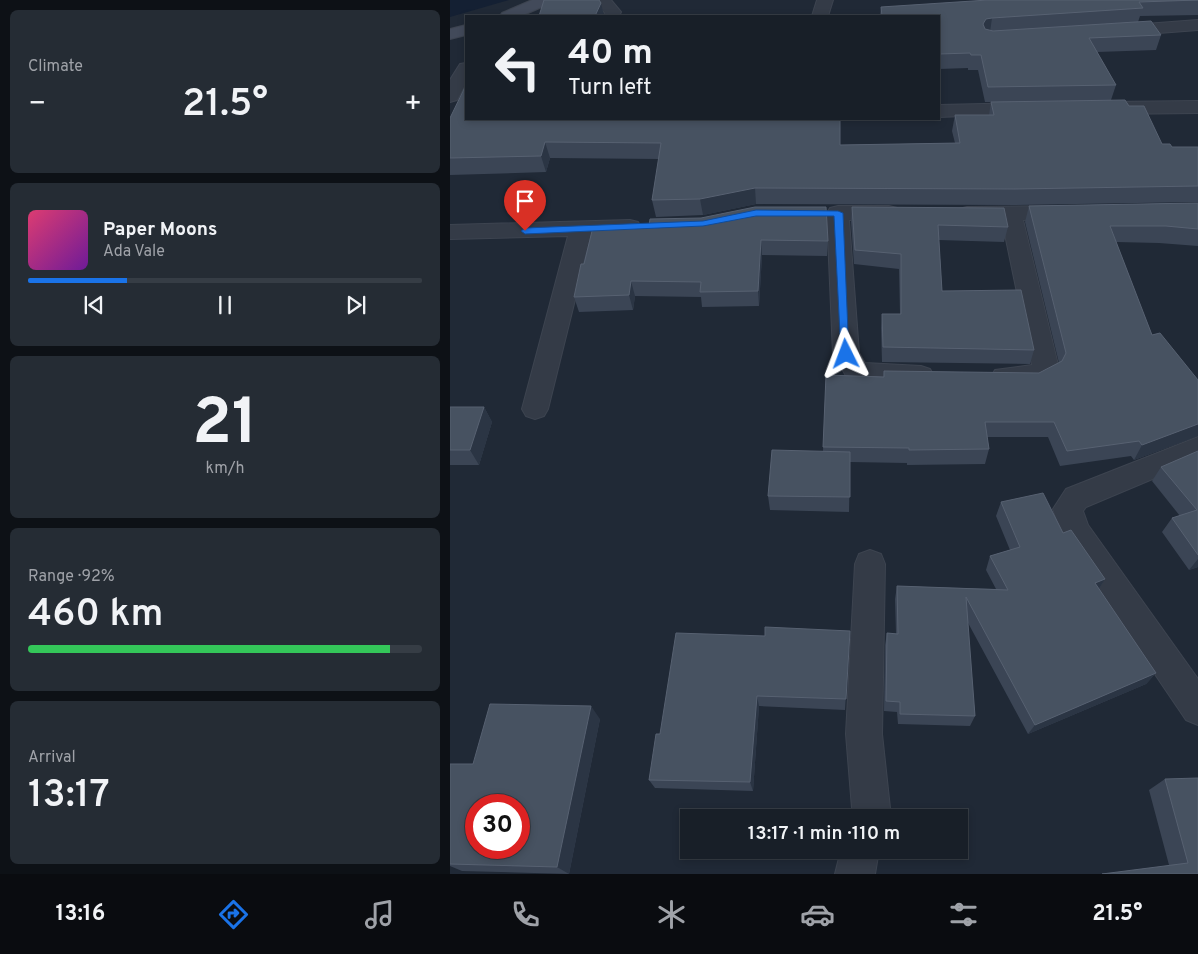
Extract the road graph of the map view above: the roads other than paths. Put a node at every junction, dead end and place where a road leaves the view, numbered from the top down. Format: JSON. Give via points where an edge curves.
{"nodes":[{"id":1,"x":545,"y":0,"type":"edge"},
{"id":2,"x":602,"y":0,"type":"edge"},
{"id":3,"x":824,"y":0,"type":"edge"},
{"id":4,"x":510,"y":15,"type":"edge"},
{"id":5,"x":612,"y":15,"type":"edge"},
{"id":6,"x":820,"y":15,"type":"edge"},
{"id":7,"x":1198,"y":25,"type":"edge"},
{"id":8,"x":465,"y":30,"type":"edge"},
{"id":9,"x":1099,"y":32,"type":"edge"},
{"id":10,"x":450,"y":34,"type":"edge"},
{"id":11,"x":465,"y":70,"type":"edge"},
{"id":12,"x":450,"y":96,"type":"edge"},
{"id":13,"x":1198,"y":107,"type":"edge"},
{"id":14,"x":1088,"y":108,"type":"edge"},
{"id":15,"x":1048,"y":109,"type":"edge"},
{"id":16,"x":940,"y":111,"type":"edge"},
{"id":17,"x":1090,"y":212,"type":"edge"},
{"id":18,"x":915,"y":214,"type":"edge"},
{"id":19,"x":944,"y":214,"type":"edge"},
{"id":20,"x":1011,"y":214,"type":"junction"},
{"id":21,"x":647,"y":226,"type":"edge"},
{"id":22,"x":582,"y":229,"type":"junction"},
{"id":23,"x":450,"y":232,"type":"edge"},
{"id":24,"x":944,"y":376,"type":"edge"},
{"id":25,"x":984,"y":376,"type":"edge"},
{"id":26,"x":535,"y":409,"type":"dead end"},
{"id":27,"x":1198,"y":448,"type":"edge"},
{"id":28,"x":870,"y":564,"type":"dead end"},
{"id":29,"x":1198,"y":708,"type":"edge"},
{"id":30,"x":871,"y":809,"type":"edge"},
{"id":31,"x":858,"y":859,"type":"edge"},
{"id":32,"x":854,"y":874,"type":"edge"}],
"edges":[{"from":1,"to":4,"type":"main road"},
{"from":2,"to":5,"type":"street","via":[[613,12]]},
{"from":3,"to":6,"type":"street"},
{"from":7,"to":9,"type":"street"},
{"from":8,"to":10,"type":"main road"},
{"from":11,"to":12,"type":"street"},
{"from":13,"to":14,"type":"street"},
{"from":15,"to":16,"type":"street"},
{"from":17,"to":20,"type":"street"},
{"from":18,"to":24,"type":"street","via":[[829,213],[846,354],[857,372]]},
{"from":19,"to":20,"type":"street"},
{"from":20,"to":25,"type":"street","via":[[1046,369],[1034,377]]},
{"from":21,"to":22,"type":"street"},
{"from":22,"to":23,"type":"street"},
{"from":22,"to":26,"type":"street"},
{"from":27,"to":29,"type":"street","via":[[1076,498],[1068,509],[1075,531]]},
{"from":28,"to":30,"type":"street","via":[[864,734]]},
{"from":31,"to":32,"type":"street"}]}
